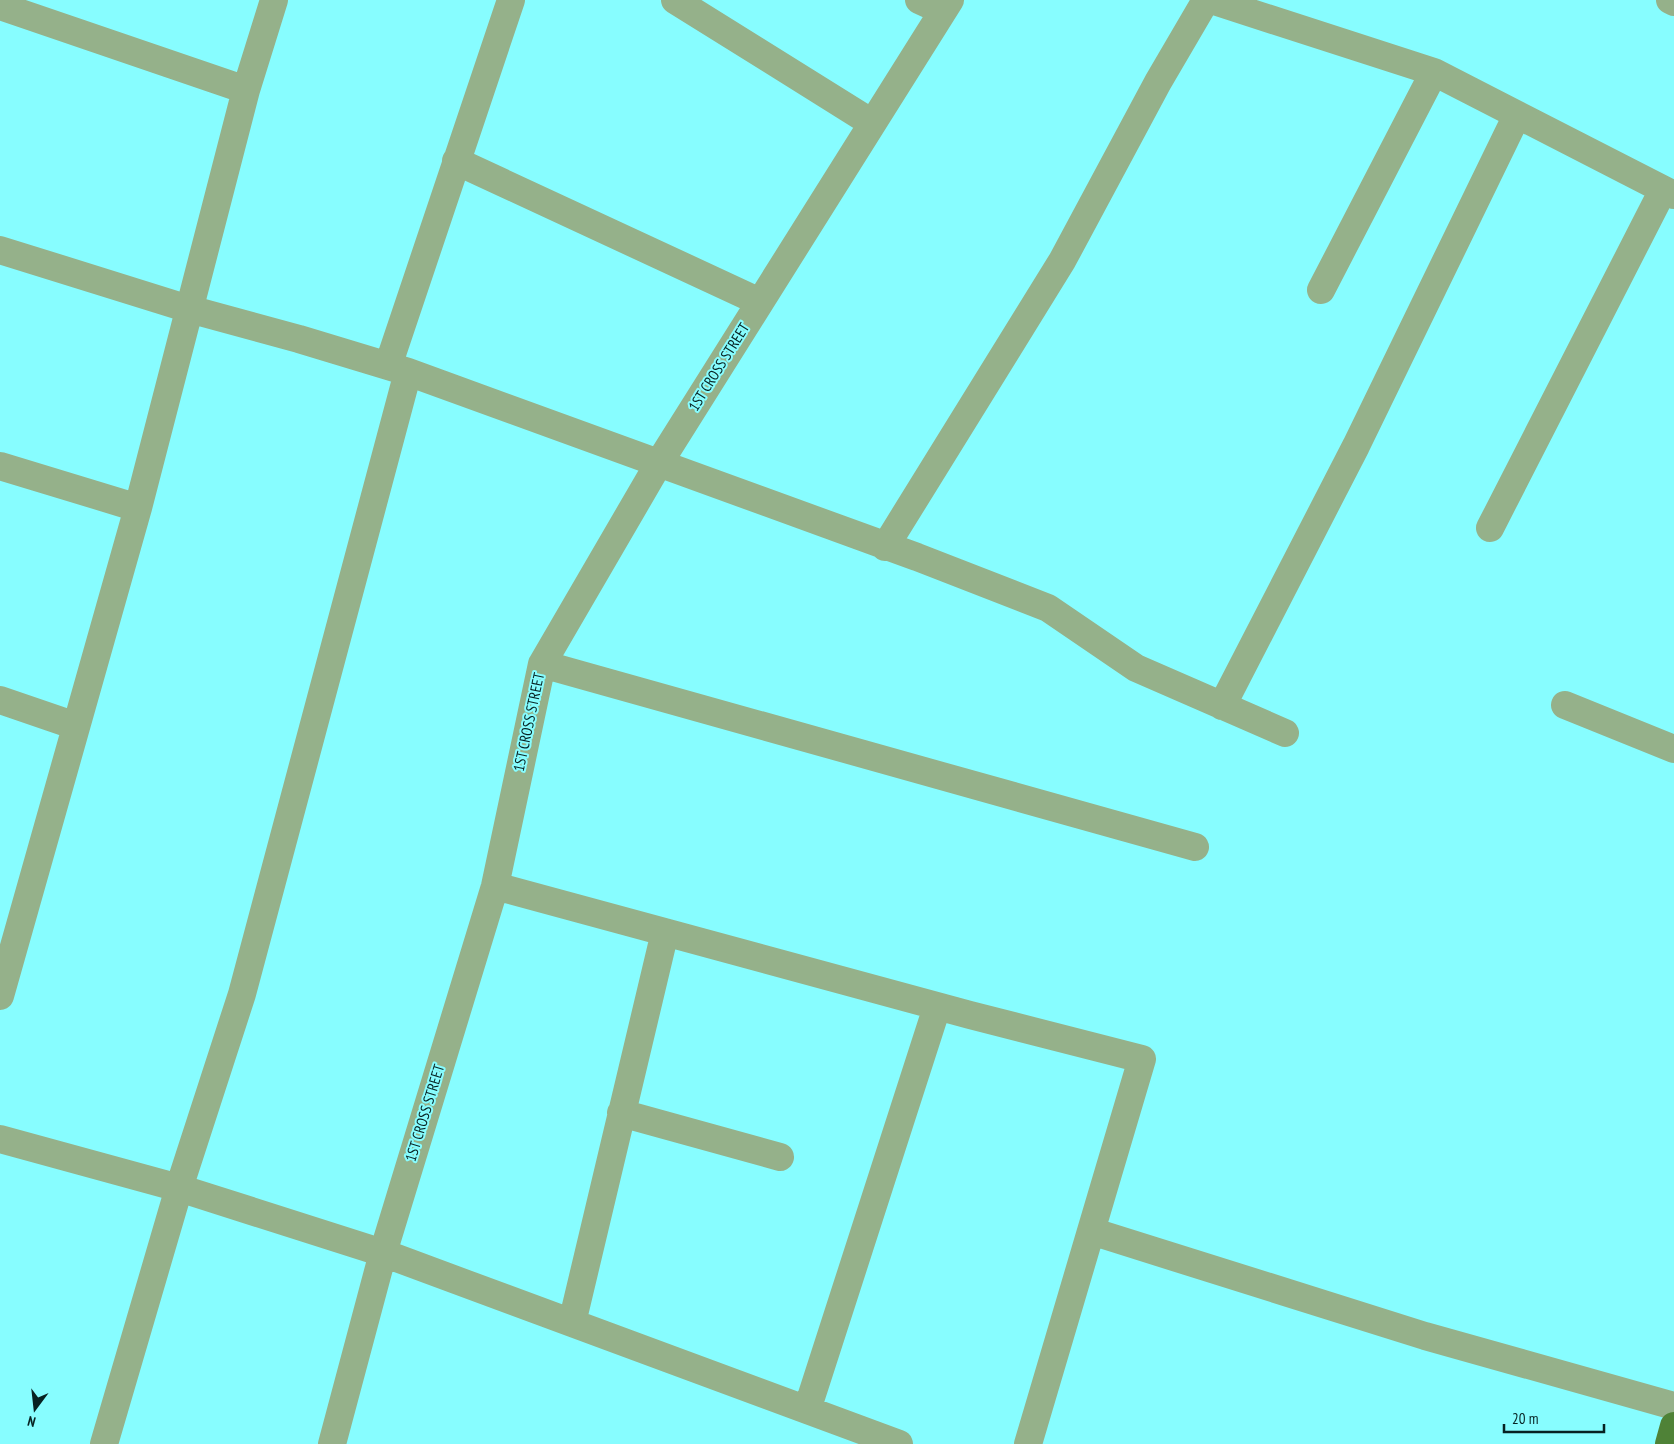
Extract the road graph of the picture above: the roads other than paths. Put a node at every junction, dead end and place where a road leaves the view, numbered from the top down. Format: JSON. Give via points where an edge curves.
{"nodes":[{"id":1,"x":274,"y":0,"type":"edge"},
{"id":2,"x":511,"y":0,"type":"edge"},
{"id":3,"x":675,"y":0,"type":"edge"},
{"id":4,"x":1206,"y":0,"type":"edge"},
{"id":5,"x":1211,"y":0,"type":"edge"},
{"id":6,"x":1670,"y":0,"type":"edge"},
{"id":7,"x":1674,"y":2,"type":"edge"},
{"id":8,"x":938,"y":4,"type":"edge"},
{"id":9,"x":0,"y":6,"type":"edge"},
{"id":10,"x":1434,"y":72,"type":"junction"},
{"id":11,"x":246,"y":90,"type":"junction"},
{"id":12,"x":1517,"y":115,"type":"junction"},
{"id":13,"x":872,"y":124,"type":"junction"},
{"id":14,"x":456,"y":161,"type":"junction"},
{"id":15,"x":1668,"y":192,"type":"edge"},
{"id":16,"x":0,"y":250,"type":"edge"},
{"id":17,"x":1321,"y":290,"type":"dead end"},
{"id":18,"x":760,"y":302,"type":"junction"},
{"id":19,"x":189,"y":309,"type":"junction"},
{"id":20,"x":398,"y":369,"type":"junction"},
{"id":21,"x":658,"y":463,"type":"junction"},
{"id":22,"x":0,"y":466,"type":"edge"},
{"id":23,"x":138,"y":508,"type":"junction"},
{"id":24,"x":1490,"y":528,"type":"dead end"},
{"id":25,"x":885,"y":547,"type":"junction"},
{"id":26,"x":542,"y":664,"type":"junction"},
{"id":27,"x":0,"y":700,"type":"edge"},
{"id":28,"x":1565,"y":705,"type":"dead end"},
{"id":29,"x":1222,"y":706,"type":"junction"},
{"id":30,"x":76,"y":726,"type":"junction"},
{"id":31,"x":1285,"y":733,"type":"dead end"},
{"id":32,"x":1674,"y":749,"type":"edge"},
{"id":33,"x":1195,"y":847,"type":"dead end"},
{"id":34,"x":495,"y":886,"type":"junction"},
{"id":35,"x":665,"y":932,"type":"junction"},
{"id":36,"x":0,"y":996,"type":"edge"},
{"id":37,"x":937,"y":1007,"type":"junction"},
{"id":38,"x":621,"y":1113,"type":"junction"},
{"id":39,"x":0,"y":1139,"type":"edge"},
{"id":40,"x":780,"y":1157,"type":"dead end"},
{"id":41,"x":179,"y":1188,"type":"junction"},
{"id":42,"x":1090,"y":1231,"type":"junction"},
{"id":43,"x":383,"y":1253,"type":"junction"},
{"id":44,"x":572,"y":1323,"type":"junction"},
{"id":45,"x":1674,"y":1406,"type":"edge"},
{"id":46,"x":807,"y":1410,"type":"junction"},
{"id":47,"x":1674,"y":1426,"type":"edge"},
{"id":48,"x":104,"y":1444,"type":"edge"},
{"id":49,"x":332,"y":1444,"type":"edge"},
{"id":50,"x":899,"y":1444,"type":"edge"},
{"id":51,"x":1028,"y":1444,"type":"edge"},
{"id":52,"x":1669,"y":1444,"type":"edge"}],
"edges":[{"from":1,"to":11,"type":"street"},
{"from":2,"to":14,"type":"street"},
{"from":3,"to":13,"type":"street"},
{"from":4,"to":25,"type":"street","via":[[1062,261]]},
{"from":5,"to":10,"type":"street"},
{"from":6,"to":7,"type":"street"},
{"from":8,"to":13,"type":"street","name":"1ST CROSS STREET"},
{"from":9,"to":11,"type":"street"},
{"from":10,"to":12,"type":"street"},
{"from":10,"to":17,"type":"street"},
{"from":11,"to":19,"type":"street"},
{"from":12,"to":15,"type":"street"},
{"from":12,"to":29,"type":"street","via":[[1356,446]]},
{"from":13,"to":18,"type":"street","name":"1ST CROSS STREET"},
{"from":14,"to":18,"type":"street"},
{"from":14,"to":20,"type":"street"},
{"from":15,"to":24,"type":"street"},
{"from":16,"to":19,"type":"street"},
{"from":18,"to":21,"type":"street","name":"1ST CROSS STREET"},
{"from":19,"to":20,"type":"street"},
{"from":19,"to":23,"type":"street"},
{"from":20,"to":21,"type":"street"},
{"from":20,"to":41,"type":"street","via":[[242,994]]},
{"from":21,"to":25,"type":"street"},
{"from":21,"to":26,"type":"street","name":"1ST CROSS STREET"},
{"from":22,"to":23,"type":"street"},
{"from":23,"to":30,"type":"street"},
{"from":25,"to":29,"type":"street","via":[[1048,608],[1136,668]]},
{"from":26,"to":33,"type":"street"},
{"from":26,"to":34,"type":"street","name":"1ST CROSS STREET"},
{"from":27,"to":30,"type":"street"},
{"from":28,"to":32,"type":"street"},
{"from":29,"to":31,"type":"street"},
{"from":30,"to":36,"type":"street"},
{"from":34,"to":35,"type":"street"},
{"from":34,"to":43,"type":"street","name":"1ST CROSS STREET"},
{"from":35,"to":37,"type":"street"},
{"from":35,"to":38,"type":"street"},
{"from":37,"to":42,"type":"street","via":[[1142,1059]]},
{"from":37,"to":46,"type":"street"},
{"from":38,"to":40,"type":"street"},
{"from":38,"to":44,"type":"street"},
{"from":39,"to":41,"type":"street"},
{"from":41,"to":43,"type":"street"},
{"from":41,"to":48,"type":"street"},
{"from":42,"to":45,"type":"street","via":[[1425,1336]]},
{"from":42,"to":51,"type":"street"},
{"from":43,"to":44,"type":"street"},
{"from":43,"to":49,"type":"street","name":"1ST CROSS STREET"},
{"from":44,"to":46,"type":"street"},
{"from":46,"to":50,"type":"street"},
{"from":47,"to":52,"type":"main road"}]}
